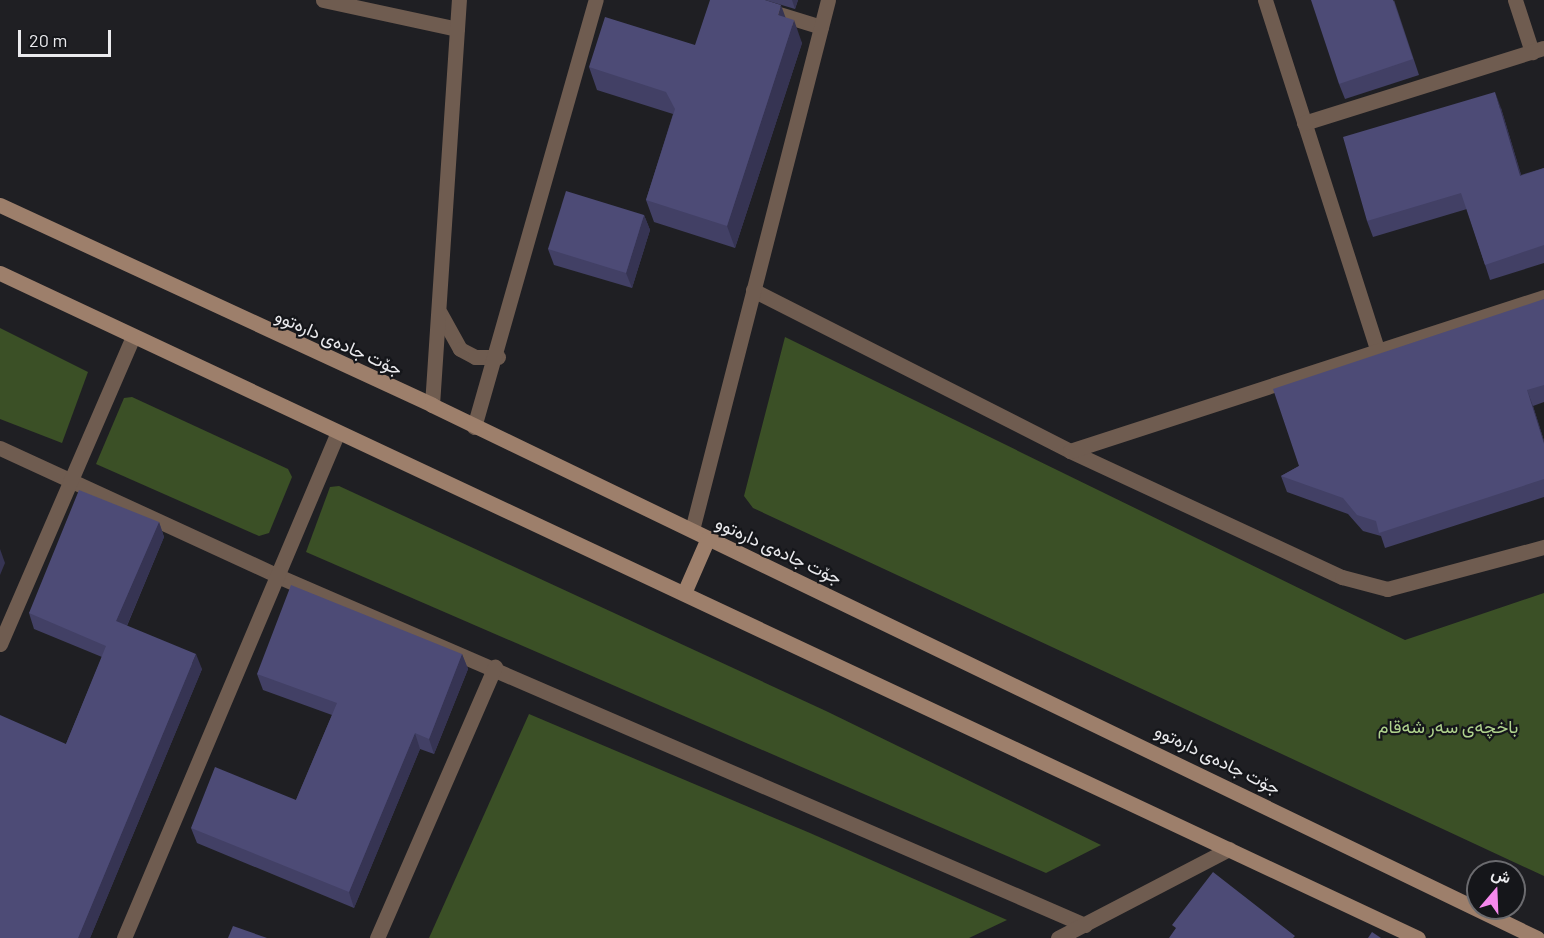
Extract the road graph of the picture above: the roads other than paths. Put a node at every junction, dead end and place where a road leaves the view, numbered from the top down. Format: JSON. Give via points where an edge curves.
{"nodes":[{"id":1,"x":323,"y":0,"type":"edge"},
{"id":2,"x":459,"y":0,"type":"edge"},
{"id":3,"x":596,"y":0,"type":"edge"},
{"id":4,"x":734,"y":0,"type":"edge"},
{"id":5,"x":828,"y":0,"type":"edge"},
{"id":6,"x":1265,"y":0,"type":"edge"},
{"id":7,"x":1515,"y":0,"type":"edge"},
{"id":8,"x":821,"y":27,"type":"junction"},
{"id":9,"x":457,"y":29,"type":"junction"},
{"id":10,"x":1538,"y":50,"type":"edge"},
{"id":11,"x":1304,"y":123,"type":"junction"},
{"id":12,"x":0,"y":205,"type":"edge"},
{"id":13,"x":0,"y":273,"type":"edge"},
{"id":14,"x":753,"y":290,"type":"junction"},
{"id":15,"x":1544,"y":297,"type":"edge"},
{"id":16,"x":438,"y":311,"type":"junction"},
{"id":17,"x":134,"y":337,"type":"junction"},
{"id":18,"x":1378,"y":352,"type":"junction"},
{"id":19,"x":498,"y":357,"type":"junction"},
{"id":20,"x":432,"y":405,"type":"junction"},
{"id":21,"x":474,"y":427,"type":"junction"},
{"id":22,"x":338,"y":432,"type":"junction"},
{"id":23,"x":0,"y":448,"type":"edge"},
{"id":24,"x":1070,"y":451,"type":"junction"},
{"id":25,"x":70,"y":480,"type":"junction"},
{"id":26,"x":692,"y":530,"type":"junction"},
{"id":27,"x":708,"y":538,"type":"junction"},
{"id":28,"x":1544,"y":547,"type":"edge"},
{"id":29,"x":280,"y":578,"type":"junction"},
{"id":30,"x":684,"y":593,"type":"junction"},
{"id":31,"x":0,"y":644,"type":"edge"},
{"id":32,"x":495,"y":667,"type":"junction"},
{"id":33,"x":1229,"y":849,"type":"junction"},
{"id":34,"x":1085,"y":926,"type":"junction"},
{"id":35,"x":1392,"y":932,"type":"edge"},
{"id":36,"x":124,"y":938,"type":"edge"},
{"id":37,"x":377,"y":938,"type":"edge"},
{"id":38,"x":1058,"y":938,"type":"edge"},
{"id":39,"x":1418,"y":938,"type":"edge"},
{"id":40,"x":1537,"y":938,"type":"edge"}],
"edges":[{"from":1,"to":9,"type":"street"},
{"from":2,"to":9,"type":"street"},
{"from":3,"to":19,"type":"street"},
{"from":4,"to":8,"type":"street"},
{"from":5,"to":8,"type":"street"},
{"from":6,"to":11,"type":"street"},
{"from":7,"to":10,"type":"street"},
{"from":8,"to":14,"type":"street"},
{"from":9,"to":16,"type":"street"},
{"from":10,"to":11,"type":"street"},
{"from":11,"to":18,"type":"street"},
{"from":12,"to":20,"type":"main road","name":"جۆت جادەی دارەتوو"},
{"from":13,"to":17,"type":"main road"},
{"from":14,"to":24,"type":"street"},
{"from":14,"to":26,"type":"street"},
{"from":15,"to":18,"type":"street"},
{"from":16,"to":19,"type":"street","via":[[460,349],[475,357]]},
{"from":16,"to":20,"type":"street"},
{"from":17,"to":22,"type":"main road"},
{"from":17,"to":25,"type":"street"},
{"from":18,"to":24,"type":"street"},
{"from":19,"to":21,"type":"street"},
{"from":20,"to":21,"type":"main road","name":"جۆت جادەی دارەتوو"},
{"from":21,"to":26,"type":"main road","name":"جۆت جادەی دارەتوو"},
{"from":22,"to":29,"type":"street"},
{"from":22,"to":30,"type":"main road"},
{"from":23,"to":25,"type":"street"},
{"from":24,"to":28,"type":"street","via":[[1342,577],[1387,589]]},
{"from":25,"to":29,"type":"street"},
{"from":25,"to":31,"type":"street"},
{"from":26,"to":27,"type":"main road","name":"جۆت جادەی دارەتوو"},
{"from":27,"to":30,"type":"main road"},
{"from":27,"to":40,"type":"main road","name":"جۆت جادەی دارەتوو"},
{"from":29,"to":32,"type":"street"},
{"from":29,"to":36,"type":"street"},
{"from":30,"to":33,"type":"main road"},
{"from":32,"to":34,"type":"street"},
{"from":32,"to":37,"type":"street"},
{"from":33,"to":34,"type":"street"},
{"from":33,"to":35,"type":"main road"},
{"from":34,"to":38,"type":"street"},
{"from":35,"to":39,"type":"main road"}]}
